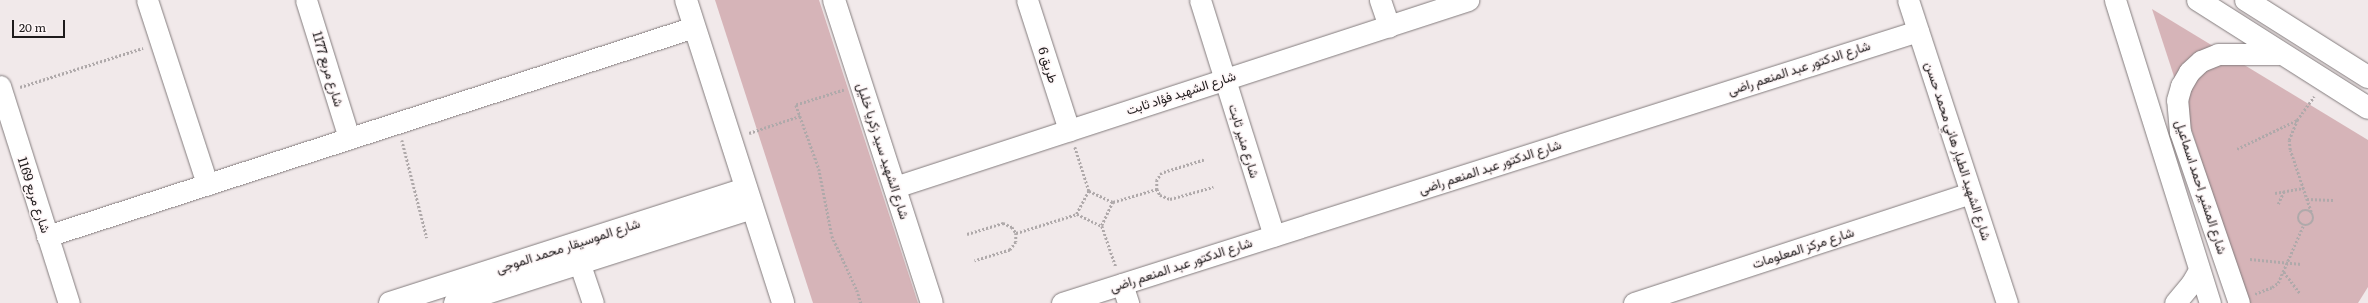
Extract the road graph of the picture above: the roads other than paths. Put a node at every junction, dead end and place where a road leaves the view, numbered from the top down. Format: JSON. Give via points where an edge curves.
{"nodes":[{"id":1,"x":147,"y":0,"type":"edge"},
{"id":2,"x":306,"y":0,"type":"edge"},
{"id":3,"x":686,"y":0,"type":"edge"},
{"id":4,"x":834,"y":0,"type":"edge"},
{"id":5,"x":1027,"y":0,"type":"edge"},
{"id":6,"x":1200,"y":0,"type":"edge"},
{"id":7,"x":1380,"y":0,"type":"edge"},
{"id":8,"x":1468,"y":0,"type":"edge"},
{"id":9,"x":1908,"y":0,"type":"edge"},
{"id":10,"x":2115,"y":0,"type":"edge"},
{"id":11,"x":2198,"y":0,"type":"edge"},
{"id":12,"x":2246,"y":0,"type":"edge"},
{"id":13,"x":1389,"y":26,"type":"junction"},
{"id":14,"x":694,"y":27,"type":"junction"},
{"id":15,"x":1918,"y":31,"type":"junction"},
{"id":16,"x":2281,"y":54,"type":"junction"},
{"id":17,"x":2368,"y":77,"type":"edge"},
{"id":18,"x":1225,"y":79,"type":"junction"},
{"id":19,"x":1,"y":89,"type":"edge"},
{"id":20,"x":2368,"y":108,"type":"edge"},
{"id":21,"x":1069,"y":130,"type":"junction"},
{"id":22,"x":349,"y":138,"type":"junction"},
{"id":23,"x":207,"y":184,"type":"junction"},
{"id":24,"x":895,"y":187,"type":"junction"},
{"id":25,"x":1971,"y":193,"type":"junction"},
{"id":26,"x":749,"y":199,"type":"junction"},
{"id":27,"x":47,"y":236,"type":"junction"},
{"id":28,"x":1274,"y":236,"type":"junction"},
{"id":29,"x":577,"y":254,"type":"junction"},
{"id":30,"x":2199,"y":270,"type":"junction"},
{"id":31,"x":1125,"y":294,"type":"edge"},
{"id":32,"x":2238,"y":301,"type":"edge"},
{"id":33,"x":69,"y":303,"type":"edge"},
{"id":34,"x":390,"y":303,"type":"edge"},
{"id":35,"x":455,"y":303,"type":"edge"},
{"id":36,"x":593,"y":303,"type":"edge"},
{"id":37,"x":783,"y":303,"type":"edge"},
{"id":38,"x":932,"y":303,"type":"edge"},
{"id":39,"x":1062,"y":303,"type":"edge"},
{"id":40,"x":1634,"y":303,"type":"edge"},
{"id":41,"x":2007,"y":303,"type":"edge"},
{"id":42,"x":2175,"y":303,"type":"edge"},
{"id":43,"x":2210,"y":303,"type":"edge"}],
"edges":[{"from":1,"to":23,"type":"street"},
{"from":2,"to":22,"type":"street","name":"شارع مربع 1177"},
{"from":3,"to":14,"type":"street"},
{"from":4,"to":24,"type":"street","name":"شارع الشهيد سيد زكريا خليل"},
{"from":5,"to":21,"type":"street","name":"طريق 6"},
{"from":6,"to":18,"type":"street","name":"شارع منير ثابت"},
{"from":7,"to":13,"type":"street"},
{"from":8,"to":13,"type":"street","name":"شارع الشهيد فؤاد ثابت"},
{"from":9,"to":15,"type":"street","name":"شارع الشهيد الطيار هاني محمد حسن"},
{"from":10,"to":30,"type":"street","name":"شارع المشير احمد اسماعيل"},
{"from":11,"to":16,"type":"street"},
{"from":12,"to":17,"type":"street"},
{"from":13,"to":18,"type":"street","name":"شارع الشهيد فؤاد ثابت"},
{"from":14,"to":22,"type":"street"},
{"from":14,"to":26,"type":"street"},
{"from":15,"to":25,"type":"street","name":"شارع الشهيد الطيار هاني محمد حسن"},
{"from":15,"to":28,"type":"street","name":"شارع الدكتور عبد المنعم راضى"},
{"from":16,"to":20,"type":"street"},
{"from":16,"to":32,"type":"street","name":"شارع المشير احمد اسماعيل","via":[[2218,54],[2201,61],[2189,72],[2177,100],[2180,132]]},
{"from":18,"to":21,"type":"street","name":"شارع الشهيد فؤاد ثابت"},
{"from":18,"to":28,"type":"street","name":"شارع منير ثابت"},
{"from":19,"to":27,"type":"street","name":"شارع مربع 1169"},
{"from":21,"to":24,"type":"street","name":"شارع الشهيد فؤاد ثابت"},
{"from":22,"to":23,"type":"street"},
{"from":23,"to":27,"type":"street"},
{"from":24,"to":38,"type":"street","name":"شارع الشهيد سيد زكريا خليل"},
{"from":25,"to":40,"type":"street","name":"شارع مركز المعلومات"},
{"from":25,"to":41,"type":"street","name":"شارع الشهيد الطيار هاني محمد حسن"},
{"from":26,"to":29,"type":"street","name":"شارع الموسيقار محمد الموجى"},
{"from":26,"to":37,"type":"street"},
{"from":27,"to":33,"type":"street","name":"شارع مربع 1169"},
{"from":28,"to":31,"type":"street","name":"شارع الدكتور عبد المنعم راضى"},
{"from":29,"to":34,"type":"street","name":"شارع الموسيقار محمد الموجى"},
{"from":29,"to":35,"type":"street","name":"شارع الموسيقار محمد الموجى"},
{"from":29,"to":36,"type":"street"},
{"from":30,"to":42,"type":"street"},
{"from":30,"to":43,"type":"street","name":"شارع المشير احمد اسماعيل"},
{"from":31,"to":39,"type":"street","name":"شارع الدكتور عبد المنعم راضى"}]}
